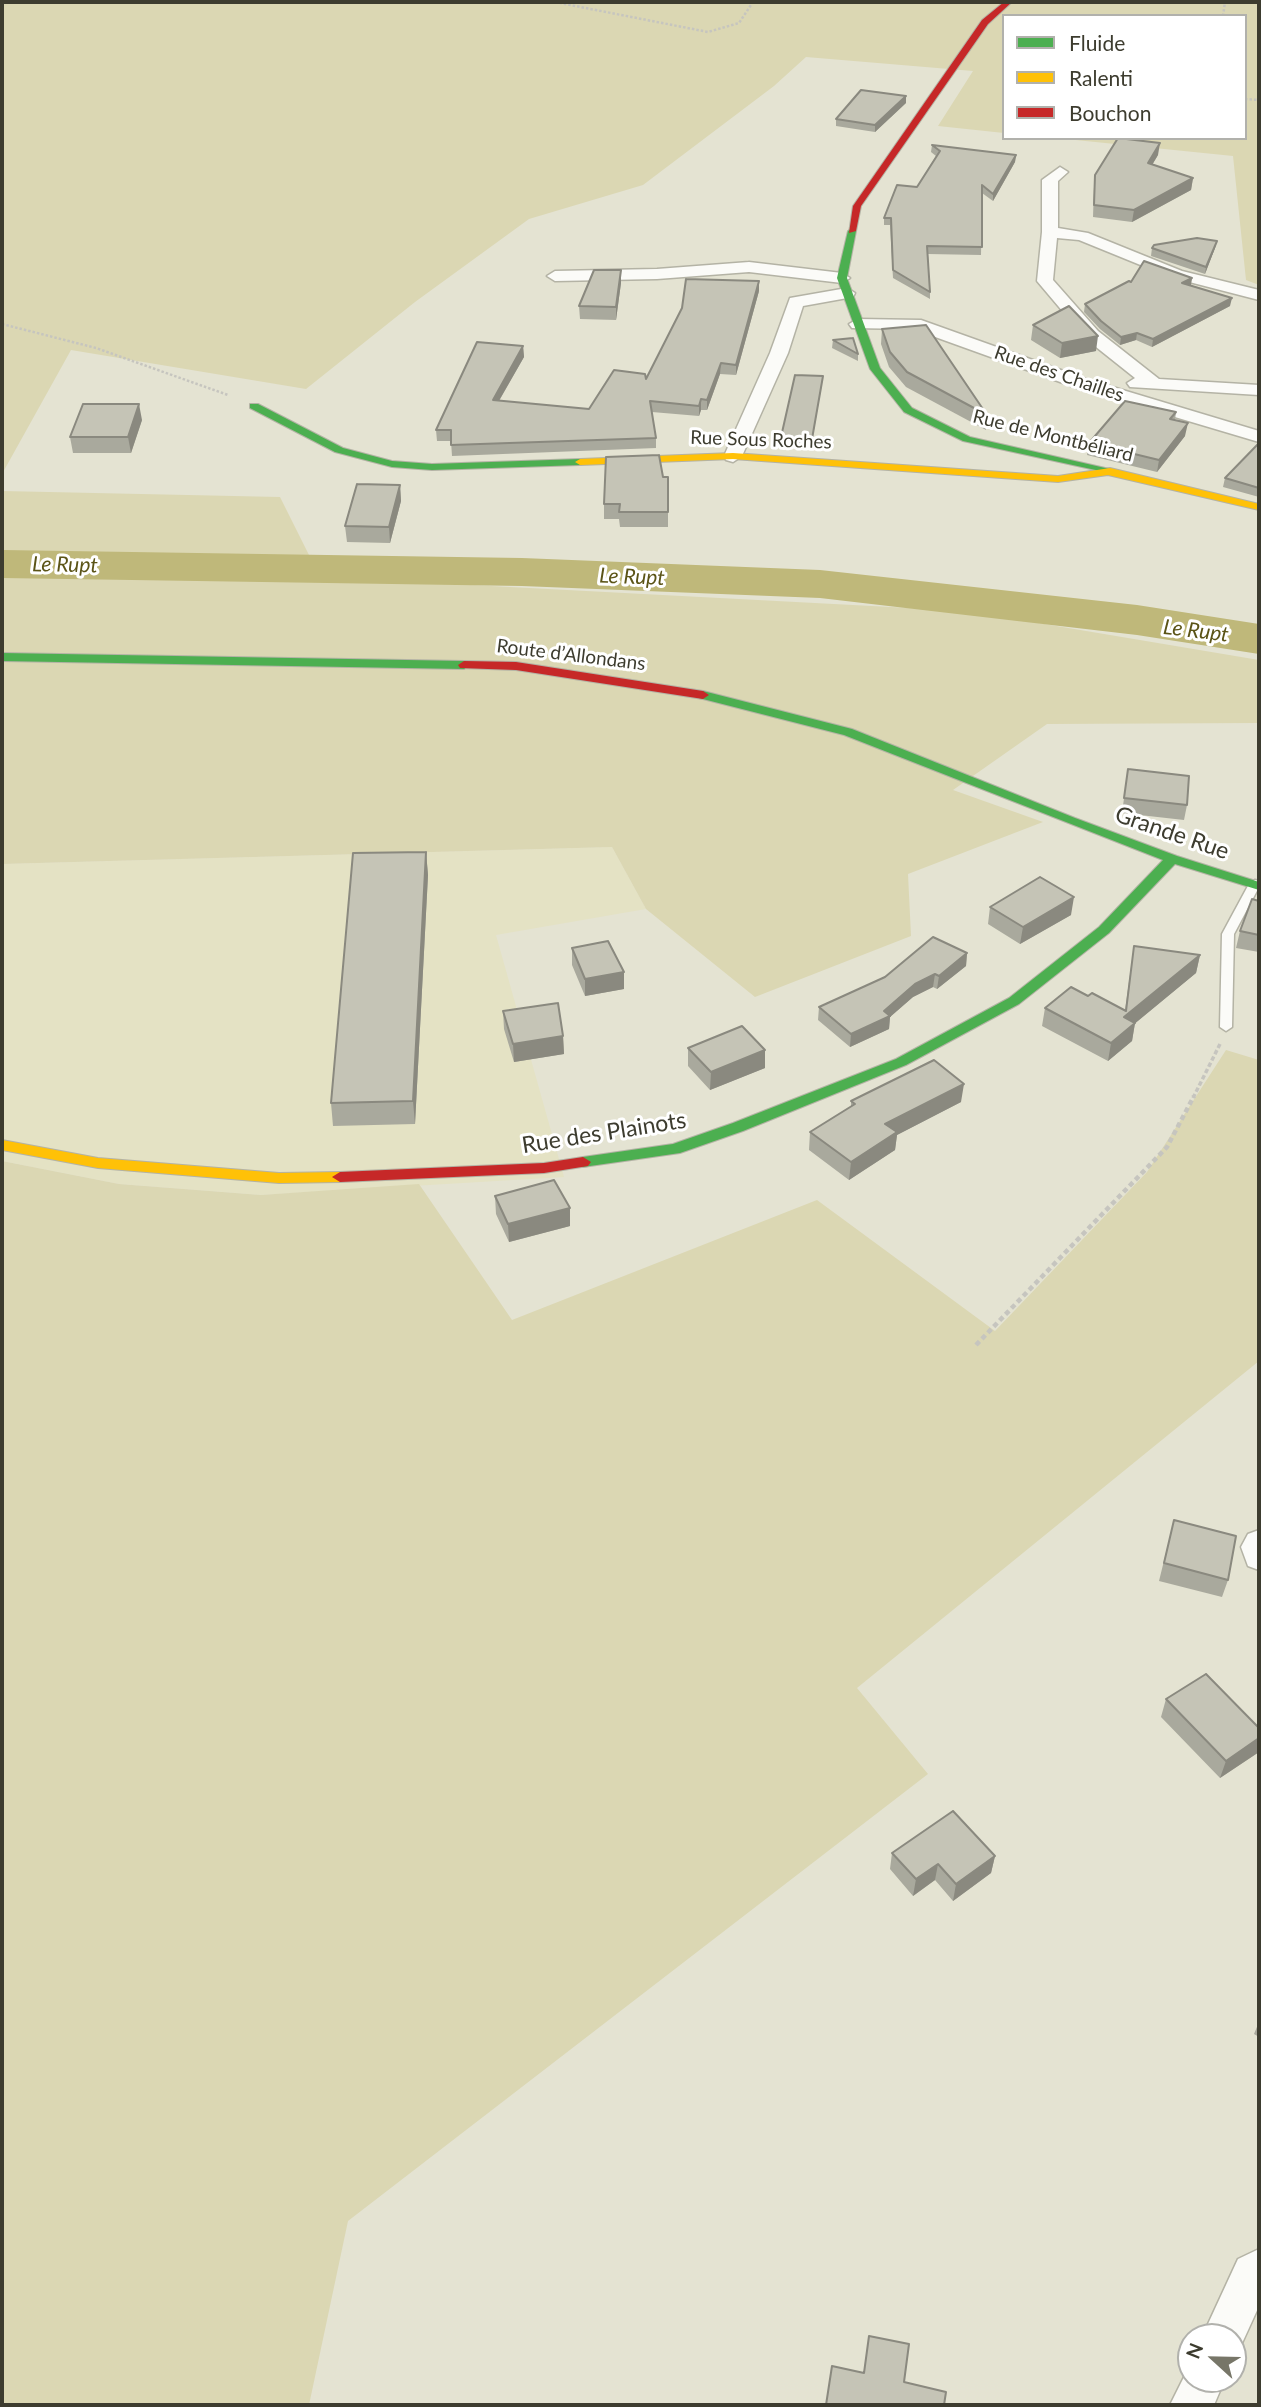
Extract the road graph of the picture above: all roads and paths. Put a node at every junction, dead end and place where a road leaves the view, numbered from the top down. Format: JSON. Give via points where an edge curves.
{"nodes":[{"id":1,"x":555,"y":2,"type":"edge"},
{"id":2,"x":753,"y":2,"type":"edge"},
{"id":3,"x":1008,"y":2,"type":"edge"},
{"id":4,"x":1060,"y":172,"type":"dead end"},
{"id":5,"x":1050,"y":232,"type":"junction"},
{"id":6,"x":555,"y":276,"type":"dead end"},
{"id":7,"x":845,"y":286,"type":"junction"},
{"id":8,"x":1259,"y":295,"type":"edge"},
{"id":9,"x":2,"y":324,"type":"edge"},
{"id":10,"x":858,"y":324,"type":"junction"},
{"id":11,"x":1080,"y":383,"type":"junction"},
{"id":12,"x":1153,"y":383,"type":"junction"},
{"id":13,"x":1259,"y":390,"type":"edge"},
{"id":14,"x":254,"y":406,"type":"joint"},
{"id":15,"x":1259,"y":437,"type":"edge"},
{"id":16,"x":733,"y":456,"type":"junction"},
{"id":17,"x":1110,"y":471,"type":"junction"},
{"id":18,"x":1259,"y":507,"type":"edge"},
{"id":19,"x":2,"y":657,"type":"edge"},
{"id":20,"x":1070,"y":821,"type":"joint"},
{"id":21,"x":1172,"y":859,"type":"junction"},
{"id":22,"x":1257,"y":885,"type":"edge"},
{"id":23,"x":1226,"y":1027,"type":"joint"},
{"id":24,"x":2,"y":1145,"type":"edge"},
{"id":25,"x":976,"y":1345,"type":"dead end"},
{"id":26,"x":1259,"y":1543,"type":"edge"},
{"id":27,"x":1259,"y":1557,"type":"edge"},
{"id":28,"x":1259,"y":2270,"type":"edge"},
{"id":29,"x":1230,"y":2323,"type":"edge"}],
"edges":[{"from":1,"to":2,"type":"path","via":[[708,32],[739,23]]},
{"from":3,"to":7,"type":"street","via":[[985,22],[857,206]]},
{"from":4,"to":5,"type":"street","via":[[1050,180]]},
{"from":5,"to":8,"type":"street","via":[[1082,236],[1176,274]]},
{"from":5,"to":12,"type":"street","via":[[1045,281],[1092,335]]},
{"from":6,"to":7,"type":"street","via":[[749,267]]},
{"from":7,"to":10,"type":"street","name":"Rue de Montbéliard"},
{"from":7,"to":16,"type":"street","via":[[796,302],[779,353]]},
{"from":9,"to":14,"type":"path","via":[[96,348]]},
{"from":10,"to":11,"type":"street","name":"Rue des Chailles","via":[[915,324]]},
{"from":10,"to":17,"type":"street","name":"Rue de Montbéliard","via":[[875,369],[908,410],[967,439]]},
{"from":11,"to":12,"type":"street"},
{"from":11,"to":15,"type":"street","name":"Rue des Chailles"},
{"from":12,"to":13,"type":"street"},
{"from":14,"to":16,"type":"street","name":"Rue Sous Roches","via":[[339,450],[392,464],[432,467]]},
{"from":16,"to":17,"type":"street","name":"Rue Sous Roches","via":[[1058,479]]},
{"from":17,"to":18,"type":"street","name":"Rue de Montbéliard"},
{"from":19,"to":20,"type":"street","name":"Route d’Allondans","via":[[516,666],[618,680],[730,701],[848,732]]},
{"from":20,"to":21,"type":"street","name":"Grande Rue"},
{"from":21,"to":22,"type":"street","name":"Grande Rue"},
{"from":21,"to":24,"type":"street","name":"Rue des Plainots","via":[[1104,930],[1014,1002],[901,1062],[675,1149],[544,1168],[279,1178],[98,1163]]},
{"from":22,"to":23,"type":"lane","via":[[1228,934]]},
{"from":23,"to":25,"type":"path","via":[[1167,1147]]},
{"from":26,"to":27,"type":"street"},
{"from":28,"to":29,"type":"street"}]}
